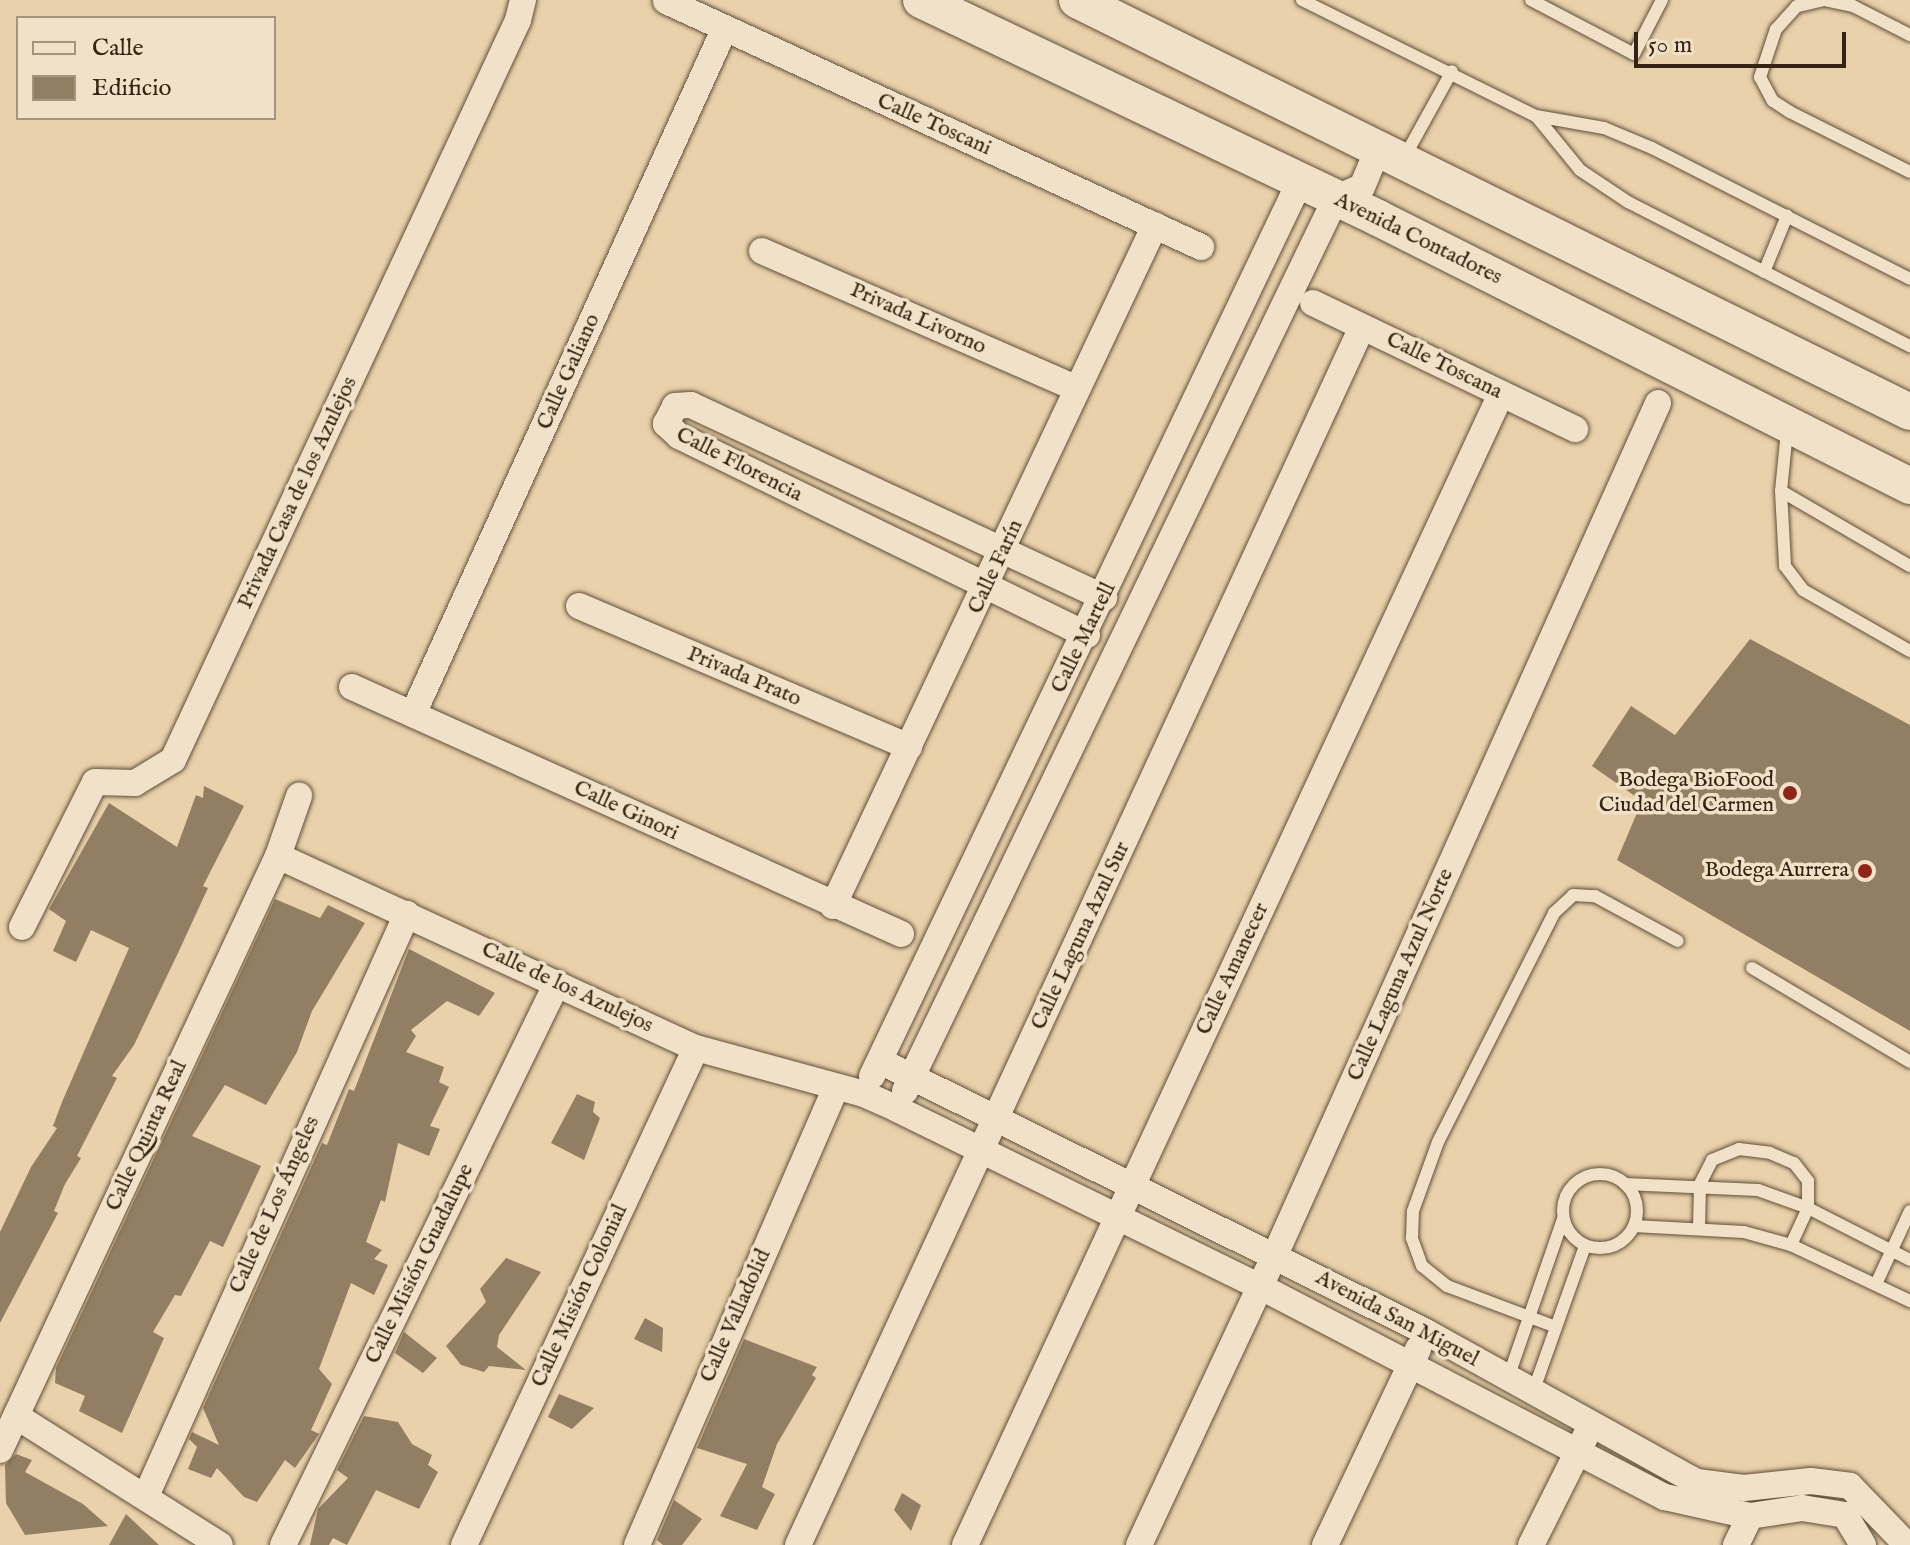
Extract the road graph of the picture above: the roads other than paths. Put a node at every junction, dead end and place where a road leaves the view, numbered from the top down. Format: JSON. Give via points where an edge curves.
{"nodes":[{"id":1,"x":523,"y":0,"type":"edge"},
{"id":2,"x":921,"y":0,"type":"edge"},
{"id":3,"x":1077,"y":0,"type":"edge"},
{"id":4,"x":1302,"y":0,"type":"edge"},
{"id":5,"x":1531,"y":0,"type":"edge"},
{"id":6,"x":1662,"y":0,"type":"edge"},
{"id":7,"x":1824,"y":0,"type":"edge"},
{"id":8,"x":666,"y":1,"type":"edge"},
{"id":9,"x":1855,"y":3,"type":"edge"},
{"id":10,"x":724,"y":30,"type":"junction"},
{"id":11,"x":1910,"y":35,"type":"edge"},
{"id":12,"x":1452,"y":71,"type":"junction"},
{"id":13,"x":1536,"y":116,"type":"junction"},
{"id":14,"x":1390,"y":155,"type":"junction"},
{"id":15,"x":1910,"y":172,"type":"edge"},
{"id":16,"x":1300,"y":181,"type":"junction"},
{"id":17,"x":1336,"y":198,"type":"junction"},
{"id":18,"x":1787,"y":216,"type":"junction"},
{"id":19,"x":1155,"y":225,"type":"junction"},
{"id":20,"x":1201,"y":247,"type":"dead end"},
{"id":21,"x":762,"y":251,"type":"dead end"},
{"id":22,"x":1764,"y":272,"type":"junction"},
{"id":23,"x":1910,"y":279,"type":"edge"},
{"id":24,"x":1313,"y":303,"type":"dead end"},
{"id":25,"x":1362,"y":327,"type":"junction"},
{"id":26,"x":1910,"y":346,"type":"edge"},
{"id":27,"x":1075,"y":388,"type":"junction"},
{"id":28,"x":1501,"y":394,"type":"junction"},
{"id":29,"x":1658,"y":403,"type":"dead end"},
{"id":30,"x":1910,"y":412,"type":"edge"},
{"id":31,"x":1787,"y":425,"type":"junction"},
{"id":32,"x":1575,"y":429,"type":"dead end"},
{"id":33,"x":836,"y":474,"type":"junction"},
{"id":34,"x":1910,"y":486,"type":"edge"},
{"id":35,"x":1781,"y":491,"type":"junction"},
{"id":36,"x":823,"y":508,"type":"junction"},
{"id":37,"x":1129,"y":543,"type":"junction"},
{"id":38,"x":1003,"y":555,"type":"junction"},
{"id":39,"x":1163,"y":557,"type":"junction"},
{"id":40,"x":1910,"y":566,"type":"edge"},
{"id":41,"x":986,"y":588,"type":"junction"},
{"id":42,"x":1104,"y":598,"type":"junction"},
{"id":43,"x":579,"y":606,"type":"dead end"},
{"id":44,"x":1087,"y":635,"type":"junction"},
{"id":45,"x":1910,"y":651,"type":"edge"},
{"id":46,"x":352,"y":687,"type":"dead end"},
{"id":47,"x":413,"y":714,"type":"junction"},
{"id":48,"x":1046,"y":717,"type":"junction"},
{"id":49,"x":1079,"y":732,"type":"junction"},
{"id":50,"x":909,"y":747,"type":"junction"},
{"id":51,"x":299,"y":796,"type":"dead end"},
{"id":52,"x":278,"y":856,"type":"junction"},
{"id":53,"x":833,"y":906,"type":"junction"},
{"id":54,"x":407,"y":914,"type":"junction"},
{"id":55,"x":22,"y":927,"type":"dead end"},
{"id":56,"x":901,"y":934,"type":"dead end"},
{"id":57,"x":1678,"y":941,"type":"dead end"},
{"id":58,"x":1752,"y":968,"type":"dead end"},
{"id":59,"x":557,"y":983,"type":"junction"},
{"id":60,"x":696,"y":1048,"type":"junction"},
{"id":61,"x":880,"y":1061,"type":"junction"},
{"id":62,"x":1910,"y":1062,"type":"edge"},
{"id":63,"x":913,"y":1077,"type":"junction"},
{"id":64,"x":836,"y":1088,"type":"junction"},
{"id":65,"x":864,"y":1094,"type":"junction"},
{"id":66,"x":897,"y":1109,"type":"junction"},
{"id":67,"x":997,"y":1117,"type":"junction"},
{"id":68,"x":981,"y":1150,"type":"junction"},
{"id":69,"x":1134,"y":1184,"type":"junction"},
{"id":70,"x":1625,"y":1184,"type":"junction"},
{"id":71,"x":1700,"y":1184,"type":"junction"},
{"id":72,"x":1808,"y":1208,"type":"junction"},
{"id":73,"x":1910,"y":1211,"type":"edge"},
{"id":74,"x":1118,"y":1217,"type":"junction"},
{"id":75,"x":1563,"y":1219,"type":"junction"},
{"id":76,"x":1634,"y":1226,"type":"junction"},
{"id":77,"x":1699,"y":1229,"type":"junction"},
{"id":78,"x":1791,"y":1245,"type":"junction"},
{"id":79,"x":1585,"y":1246,"type":"junction"},
{"id":80,"x":1892,"y":1249,"type":"junction"},
{"id":81,"x":1275,"y":1255,"type":"junction"},
{"id":82,"x":1910,"y":1260,"type":"edge"},
{"id":83,"x":1877,"y":1282,"type":"junction"},
{"id":84,"x":1261,"y":1287,"type":"junction"},
{"id":85,"x":1910,"y":1301,"type":"edge"},
{"id":86,"x":1529,"y":1319,"type":"junction"},
{"id":87,"x":1556,"y":1327,"type":"junction"},
{"id":88,"x":1426,"y":1332,"type":"junction"},
{"id":89,"x":1410,"y":1365,"type":"junction"},
{"id":90,"x":1508,"y":1378,"type":"junction"},
{"id":91,"x":1533,"y":1392,"type":"junction"},
{"id":92,"x":16,"y":1416,"type":"junction"},
{"id":93,"x":1591,"y":1424,"type":"junction"},
{"id":94,"x":0,"y":1450,"type":"edge"},
{"id":95,"x":1577,"y":1453,"type":"junction"},
{"id":96,"x":146,"y":1496,"type":"junction"},
{"id":97,"x":1750,"y":1516,"type":"junction"},
{"id":98,"x":220,"y":1545,"type":"edge"},
{"id":99,"x":283,"y":1545,"type":"edge"},
{"id":100,"x":464,"y":1545,"type":"edge"},
{"id":101,"x":637,"y":1545,"type":"edge"},
{"id":102,"x":798,"y":1545,"type":"edge"},
{"id":103,"x":965,"y":1545,"type":"edge"},
{"id":104,"x":1139,"y":1545,"type":"edge"},
{"id":105,"x":1325,"y":1545,"type":"edge"},
{"id":106,"x":1531,"y":1545,"type":"edge"},
{"id":107,"x":1736,"y":1545,"type":"edge"},
{"id":108,"x":1863,"y":1545,"type":"edge"},
{"id":109,"x":1907,"y":1545,"type":"edge"}],
"edges":[{"from":1,"to":55,"type":"street","name":"Privada Casa de los Azulejos","via":[[173,760],[135,783],[95,782]]},
{"from":2,"to":16,"type":"main road","name":"Avenida Contadores"},
{"from":3,"to":14,"type":"main road"},
{"from":4,"to":12,"type":"lane"},
{"from":5,"to":6,"type":"lane","via":[[1634,54]]},
{"from":7,"to":9,"type":"lane"},
{"from":7,"to":15,"type":"lane","via":[[1797,6],[1776,29],[1760,77],[1773,101],[1790,112]]},
{"from":8,"to":10,"type":"street","name":"Calle Toscani"},
{"from":9,"to":11,"type":"lane"},
{"from":10,"to":19,"type":"street","name":"Calle Toscani"},
{"from":10,"to":47,"type":"street","name":"Calle Galiano"},
{"from":12,"to":13,"type":"lane"},
{"from":12,"to":14,"type":"lane"},
{"from":13,"to":18,"type":"lane","via":[[1604,128]]},
{"from":13,"to":22,"type":"lane","via":[[1580,170],[1628,202]]},
{"from":14,"to":17,"type":"street","via":[[1362,187]]},
{"from":14,"to":30,"type":"main road"},
{"from":16,"to":17,"type":"main road","name":"Avenida Contadores"},
{"from":16,"to":37,"type":"street","name":"Calle Martell"},
{"from":17,"to":31,"type":"main road","name":"Avenida Contadores"},
{"from":17,"to":39,"type":"street","name":"Calle Martell"},
{"from":18,"to":22,"type":"lane"},
{"from":18,"to":23,"type":"lane"},
{"from":19,"to":20,"type":"street","name":"Calle Toscani"},
{"from":19,"to":27,"type":"street","name":"Calle Farín"},
{"from":21,"to":27,"type":"street","name":"Privada Livorno"},
{"from":22,"to":26,"type":"lane"},
{"from":24,"to":25,"type":"street","name":"Calle Toscana"},
{"from":25,"to":28,"type":"street","name":"Calle Toscana"},
{"from":25,"to":67,"type":"street","name":"Calle Laguna Azul Sur"},
{"from":27,"to":38,"type":"street","name":"Calle Farín"},
{"from":28,"to":32,"type":"street","name":"Calle Toscana"},
{"from":28,"to":69,"type":"street","name":"Calle Amanecer"},
{"from":29,"to":81,"type":"street","name":"Calle Laguna Azul Norte"},
{"from":31,"to":34,"type":"main road","name":"Avenida Contadores"},
{"from":31,"to":35,"type":"lane"},
{"from":33,"to":36,"type":"street"},
{"from":33,"to":36,"type":"street","name":"Calle Florencia","via":[[682,402],[666,424],[679,436]]},
{"from":33,"to":38,"type":"street","name":"Calle Florencia"},
{"from":35,"to":40,"type":"lane"},
{"from":35,"to":45,"type":"lane","via":[[1785,566],[1803,590]]},
{"from":36,"to":41,"type":"street","name":"Calle Florencia"},
{"from":37,"to":39,"type":"street"},
{"from":37,"to":42,"type":"street","name":"Calle Martell"},
{"from":38,"to":41,"type":"street","name":"Calle Farín"},
{"from":38,"to":42,"type":"street","name":"Calle Florencia"},
{"from":39,"to":49,"type":"street","name":"Calle Martell"},
{"from":41,"to":44,"type":"street","name":"Calle Florencia"},
{"from":41,"to":50,"type":"street","name":"Calle Farín"},
{"from":42,"to":44,"type":"street","name":"Calle Martell"},
{"from":43,"to":50,"type":"street","name":"Privada Prato"},
{"from":44,"to":48,"type":"street","name":"Calle Martell"},
{"from":46,"to":47,"type":"street","name":"Calle Ginori"},
{"from":47,"to":53,"type":"street","name":"Calle Ginori"},
{"from":48,"to":49,"type":"street"},
{"from":48,"to":61,"type":"street","name":"Calle Martell"},
{"from":49,"to":63,"type":"street","name":"Calle Martell"},
{"from":50,"to":53,"type":"street","name":"Calle Farín"},
{"from":51,"to":52,"type":"street","name":"Calle Quinta Real"},
{"from":52,"to":54,"type":"street","name":"Calle de los Azulejos"},
{"from":52,"to":92,"type":"street","name":"Calle Quinta Real"},
{"from":53,"to":56,"type":"street","name":"Calle Ginori"},
{"from":54,"to":59,"type":"street","name":"Calle de los Azulejos"},
{"from":54,"to":96,"type":"street","name":"Calle de Los Ángeles"},
{"from":57,"to":86,"type":"lane","via":[[1595,896],[1573,895],[1554,913],[1438,1142],[1413,1211],[1412,1238],[1422,1266],[1447,1286]]},
{"from":58,"to":62,"type":"lane"},
{"from":59,"to":60,"type":"street","name":"Calle de los Azulejos"},
{"from":59,"to":99,"type":"street","name":"Calle Misión Guadalupe"},
{"from":60,"to":64,"type":"street","name":"Calle de los Azulejos"},
{"from":60,"to":100,"type":"street","name":"Calle Misión Colonial"},
{"from":61,"to":63,"type":"street","name":"Avenida San Miguel"},
{"from":61,"to":65,"type":"street","name":"Calle Martell"},
{"from":63,"to":66,"type":"street","name":"Calle Martell"},
{"from":63,"to":67,"type":"street","name":"Avenida San Miguel"},
{"from":64,"to":65,"type":"street","name":"Calle de los Azulejos"},
{"from":64,"to":101,"type":"street","name":"Calle Valladolid"},
{"from":65,"to":66,"type":"street","name":"Avenida San Miguel"},
{"from":66,"to":68,"type":"street","name":"Avenida San Miguel"},
{"from":67,"to":68,"type":"street","name":"Calle Laguna Azul Sur"},
{"from":67,"to":69,"type":"street","name":"Avenida San Miguel"},
{"from":68,"to":74,"type":"street","name":"Avenida San Miguel"},
{"from":68,"to":102,"type":"street","name":"Calle Laguna Azul Sur"},
{"from":69,"to":74,"type":"street","name":"Calle Amanecer"},
{"from":69,"to":81,"type":"street","name":"Avenida San Miguel"},
{"from":70,"to":71,"type":"lane"},
{"from":70,"to":75,"type":"lane","via":[[1604,1174],[1582,1179],[1566,1196]]},
{"from":70,"to":76,"type":"lane","via":[[1636,1203]]},
{"from":71,"to":72,"type":"lane","via":[[1758,1190]]},
{"from":71,"to":72,"type":"lane","via":[[1712,1160],[1739,1149],[1770,1153],[1794,1163],[1808,1181]]},
{"from":71,"to":77,"type":"lane"},
{"from":72,"to":78,"type":"lane"},
{"from":72,"to":80,"type":"lane"},
{"from":73,"to":80,"type":"lane"},
{"from":74,"to":84,"type":"street","name":"Avenida San Miguel"},
{"from":74,"to":103,"type":"street","name":"Calle Amanecer"},
{"from":75,"to":79,"type":"lane"},
{"from":75,"to":86,"type":"lane"},
{"from":76,"to":77,"type":"lane"},
{"from":76,"to":79,"type":"lane","via":[[1608,1248]]},
{"from":77,"to":78,"type":"lane","via":[[1744,1232]]},
{"from":78,"to":83,"type":"lane"},
{"from":79,"to":87,"type":"lane"},
{"from":80,"to":82,"type":"lane"},
{"from":80,"to":83,"type":"lane"},
{"from":81,"to":84,"type":"street","name":"Calle Laguna Azul Norte"},
{"from":81,"to":88,"type":"street","name":"Avenida San Miguel"},
{"from":83,"to":85,"type":"lane"},
{"from":84,"to":89,"type":"street","name":"Avenida San Miguel"},
{"from":84,"to":104,"type":"street","name":"Calle Laguna Azul Norte"},
{"from":86,"to":87,"type":"lane"},
{"from":86,"to":90,"type":"lane"},
{"from":87,"to":91,"type":"lane"},
{"from":88,"to":89,"type":"street"},
{"from":88,"to":90,"type":"street","name":"Avenida San Miguel"},
{"from":89,"to":95,"type":"street","name":"Avenida San Miguel"},
{"from":89,"to":105,"type":"street"},
{"from":90,"to":91,"type":"street","name":"Avenida San Miguel"},
{"from":91,"to":93,"type":"street","name":"Avenida San Miguel"},
{"from":92,"to":94,"type":"street","name":"Calle Quinta Real"},
{"from":92,"to":96,"type":"street"},
{"from":93,"to":95,"type":"street"},
{"from":93,"to":109,"type":"street","name":"Avenida San Miguel","via":[[1697,1482],[1744,1488],[1811,1481],[1850,1486]]},
{"from":95,"to":97,"type":"street","name":"Avenida San Miguel","via":[[1665,1497]]},
{"from":95,"to":106,"type":"street"},
{"from":96,"to":98,"type":"street"},
{"from":97,"to":107,"type":"street"},
{"from":97,"to":108,"type":"street","name":"Avenida San Miguel","via":[[1802,1508],[1845,1515]]}]}
